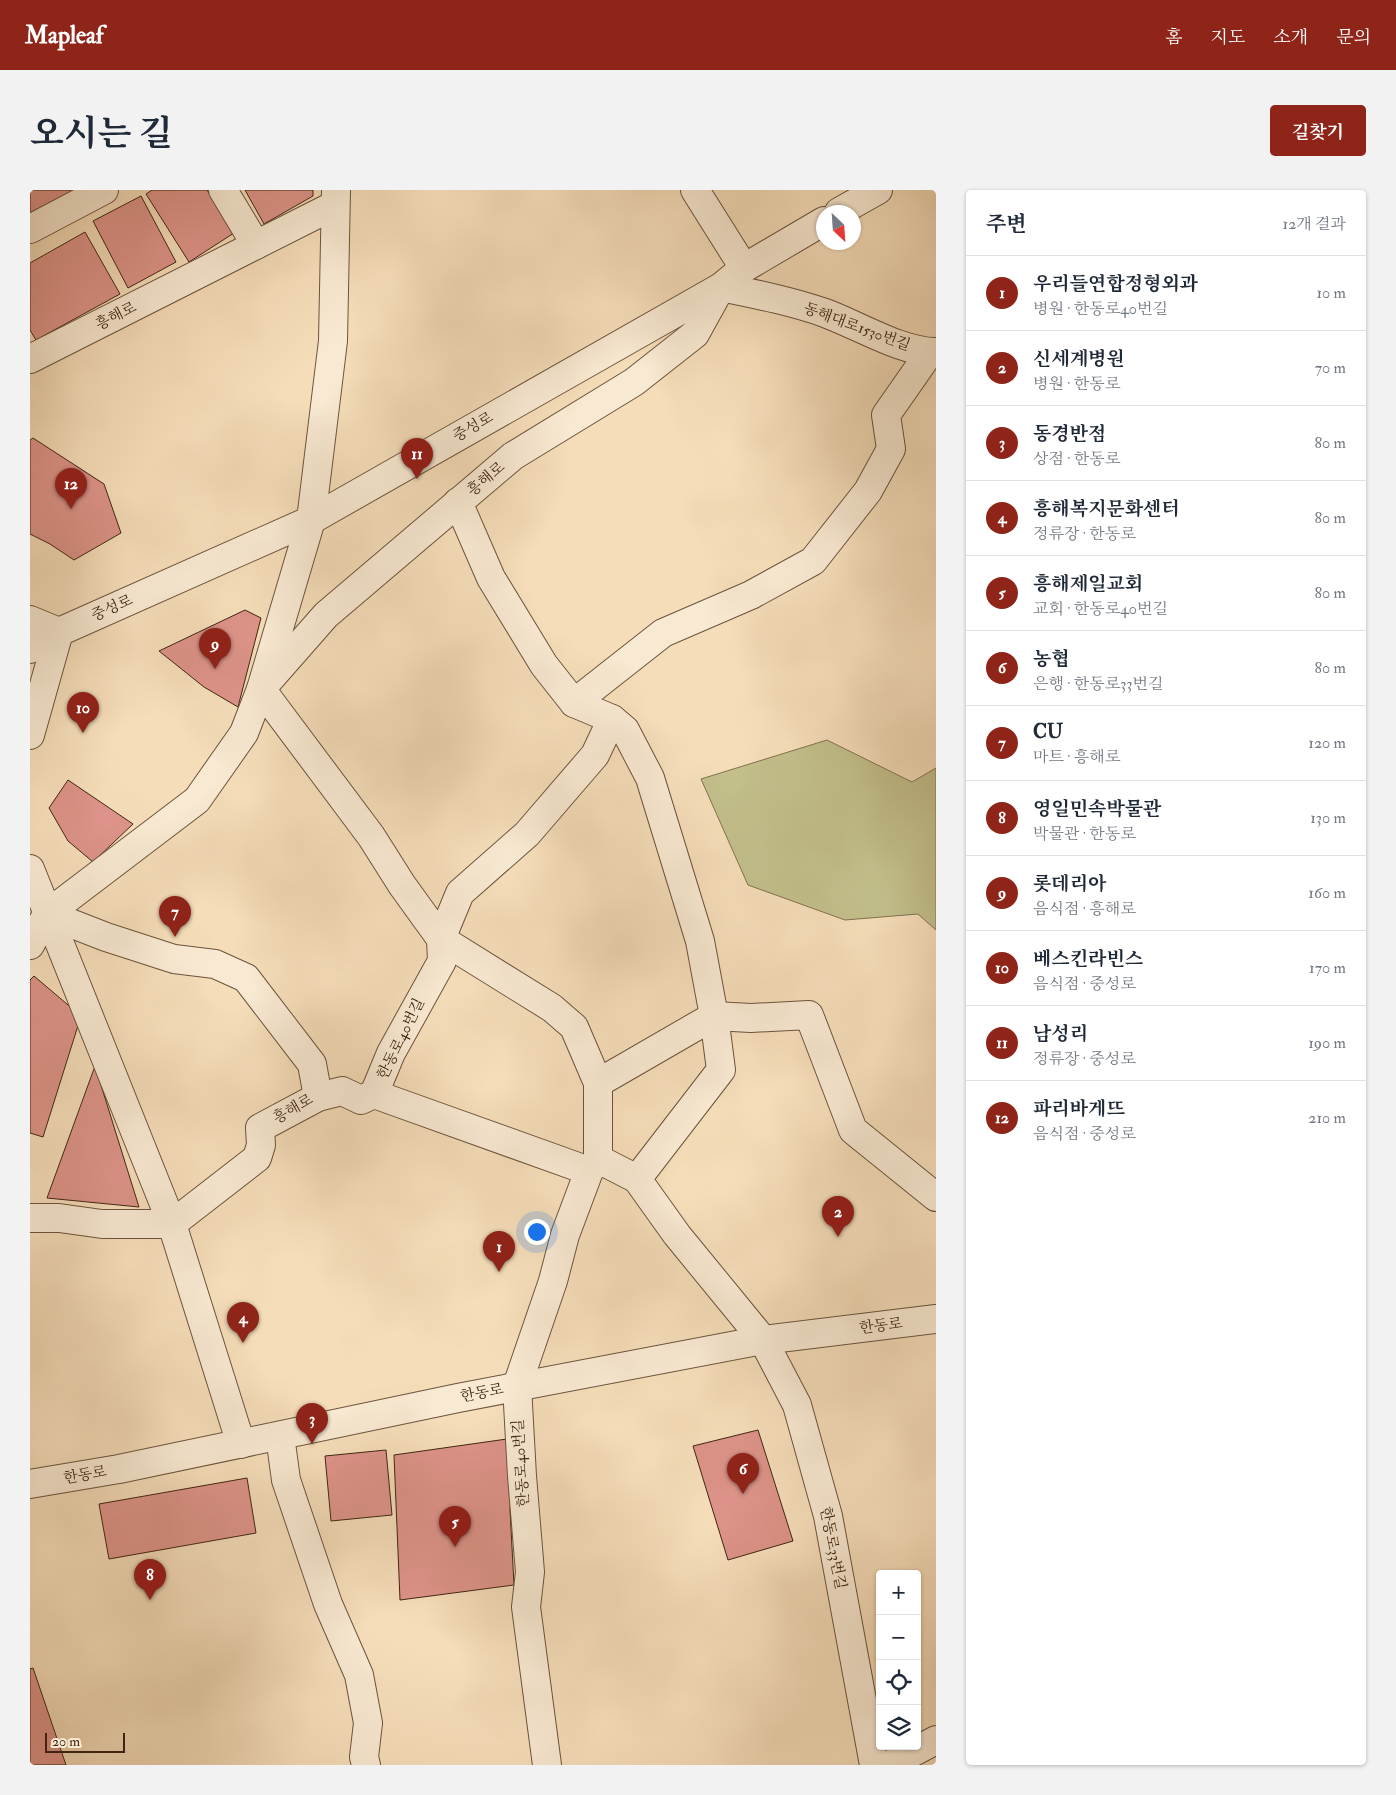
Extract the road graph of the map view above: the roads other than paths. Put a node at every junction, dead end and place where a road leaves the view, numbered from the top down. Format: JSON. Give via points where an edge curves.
{"nodes":[{"id":1,"x":104,"y":190,"type":"edge"},
{"id":2,"x":223,"y":190,"type":"edge"},
{"id":3,"x":695,"y":190,"type":"edge"},
{"id":4,"x":878,"y":190,"type":"edge"},
{"id":5,"x":336,"y":198,"type":"edge"},
{"id":6,"x":851,"y":205,"type":"edge"},
{"id":7,"x":816,"y":227,"type":"edge"},
{"id":8,"x":30,"y":229,"type":"edge"},
{"id":9,"x":256,"y":244,"type":"junction"},
{"id":10,"x":744,"y":268,"type":"junction"},
{"id":11,"x":720,"y":286,"type":"junction"},
{"id":12,"x":933,"y":352,"type":"edge"},
{"id":13,"x":30,"y":359,"type":"edge"},
{"id":14,"x":458,"y":502,"type":"junction"},
{"id":15,"x":311,"y":520,"type":"junction"},
{"id":16,"x":30,"y":620,"type":"edge"},
{"id":17,"x":59,"y":632,"type":"junction"},
{"id":18,"x":30,"y":649,"type":"edge"},
{"id":19,"x":262,"y":689,"type":"junction"},
{"id":20,"x":574,"y":703,"type":"junction"},
{"id":21,"x":612,"y":719,"type":"junction"},
{"id":22,"x":30,"y":735,"type":"edge"},
{"id":23,"x":30,"y":869,"type":"edge"},
{"id":24,"x":47,"y":914,"type":"junction"},
{"id":25,"x":441,"y":939,"type":"junction"},
{"id":26,"x":30,"y":944,"type":"edge"},
{"id":27,"x":714,"y":1016,"type":"junction"},
{"id":28,"x":598,"y":1083,"type":"junction"},
{"id":29,"x":374,"y":1094,"type":"junction"},
{"id":30,"x":318,"y":1097,"type":"junction"},
{"id":31,"x":593,"y":1165,"type":"junction"},
{"id":32,"x":637,"y":1179,"type":"junction"},
{"id":33,"x":936,"y":1197,"type":"edge"},
{"id":34,"x":30,"y":1218,"type":"edge"},
{"id":35,"x":172,"y":1224,"type":"junction"},
{"id":36,"x":936,"y":1319,"type":"edge"},
{"id":37,"x":763,"y":1340,"type":"junction"},
{"id":38,"x":517,"y":1386,"type":"junction"},
{"id":39,"x":280,"y":1436,"type":"junction"},
{"id":40,"x":241,"y":1444,"type":"junction"},
{"id":41,"x":30,"y":1484,"type":"edge"},
{"id":42,"x":936,"y":1740,"type":"edge"},
{"id":43,"x":366,"y":1765,"type":"edge"},
{"id":44,"x":548,"y":1765,"type":"edge"},
{"id":45,"x":874,"y":1765,"type":"edge"},
{"id":46,"x":889,"y":1765,"type":"edge"}],
"edges":[{"from":1,"to":8,"type":"street"},
{"from":2,"to":9,"type":"street"},
{"from":3,"to":10,"type":"street"},
{"from":4,"to":6,"type":"street"},
{"from":5,"to":9,"type":"street","name":"흥해로"},
{"from":5,"to":15,"type":"street","name":"흥해로","via":[[333,341]]},
{"from":7,"to":10,"type":"street","name":"중성로"},
{"from":9,"to":13,"type":"street","name":"흥해로"},
{"from":10,"to":11,"type":"street","name":"중성로"},
{"from":11,"to":12,"type":"street","name":"동해대로1530번길","via":[[824,313],[895,343]]},
{"from":11,"to":14,"type":"street","name":"흥해로","via":[[695,334],[634,382],[513,456]]},
{"from":11,"to":15,"type":"street","name":"중성로"},
{"from":12,"to":20,"type":"street","via":[[886,415],[891,449],[868,491],[813,561],[751,594],[662,633]]},
{"from":14,"to":19,"type":"street","name":"흥해로","via":[[326,615]]},
{"from":14,"to":20,"type":"street","via":[[490,578],[544,665]]},
{"from":15,"to":17,"type":"street","name":"중성로"},
{"from":15,"to":19,"type":"street","name":"흥해로"},
{"from":16,"to":17,"type":"street"},
{"from":17,"to":18,"type":"street","name":"중성로"},
{"from":17,"to":22,"type":"street"},
{"from":19,"to":24,"type":"street","name":"흥해로","via":[[244,733],[197,800]]},
{"from":19,"to":25,"type":"street","name":"한동로40번길","via":[[371,836]]},
{"from":20,"to":21,"type":"street"},
{"from":21,"to":25,"type":"street","via":[[594,755],[527,834],[460,893]]},
{"from":21,"to":27,"type":"street","via":[[625,730],[650,778],[700,940]]},
{"from":23,"to":24,"type":"street"},
{"from":24,"to":26,"type":"street","name":"흥해로"},
{"from":24,"to":30,"type":"street","name":"흥해로","via":[[174,959],[215,964],[246,978],[312,1064]]},
{"from":24,"to":35,"type":"street"},
{"from":25,"to":28,"type":"street","name":"한동로40번길","via":[[552,1008],[574,1027]]},
{"from":25,"to":29,"type":"street","name":"한동로40번길","via":[[442,961],[391,1053]]},
{"from":27,"to":28,"type":"street"},
{"from":27,"to":32,"type":"street","via":[[721,1070]]},
{"from":27,"to":33,"type":"street","via":[[809,1015],[853,1130]]},
{"from":28,"to":31,"type":"street","name":"한동로40번길"},
{"from":29,"to":30,"type":"street","via":[[361,1100],[342,1091]]},
{"from":29,"to":31,"type":"street","name":"한동로40번길"},
{"from":30,"to":35,"type":"street","name":"흥해로","via":[[260,1128],[262,1145],[257,1158]]},
{"from":31,"to":32,"type":"street","name":"한동로40번길"},
{"from":31,"to":38,"type":"street","name":"한동로40번길","via":[[565,1235],[553,1282]]},
{"from":32,"to":37,"type":"street","name":"한동로33번길","via":[[677,1235]]},
{"from":34,"to":35,"type":"street","via":[[102,1224]]},
{"from":35,"to":40,"type":"street"},
{"from":36,"to":37,"type":"street","name":"한동로"},
{"from":37,"to":38,"type":"street","name":"한동로"},
{"from":37,"to":45,"type":"street","name":"한동로33번길","via":[[797,1405],[828,1516]]},
{"from":38,"to":39,"type":"street","name":"한동로"},
{"from":38,"to":44,"type":"street","name":"한동로40번길","via":[[530,1572],[526,1607]]},
{"from":39,"to":40,"type":"street","name":"한동로"},
{"from":39,"to":43,"type":"street","via":[[286,1480],[328,1604],[359,1675],[368,1723]]},
{"from":40,"to":41,"type":"street","name":"한동로"},
{"from":42,"to":46,"type":"street"}]}
